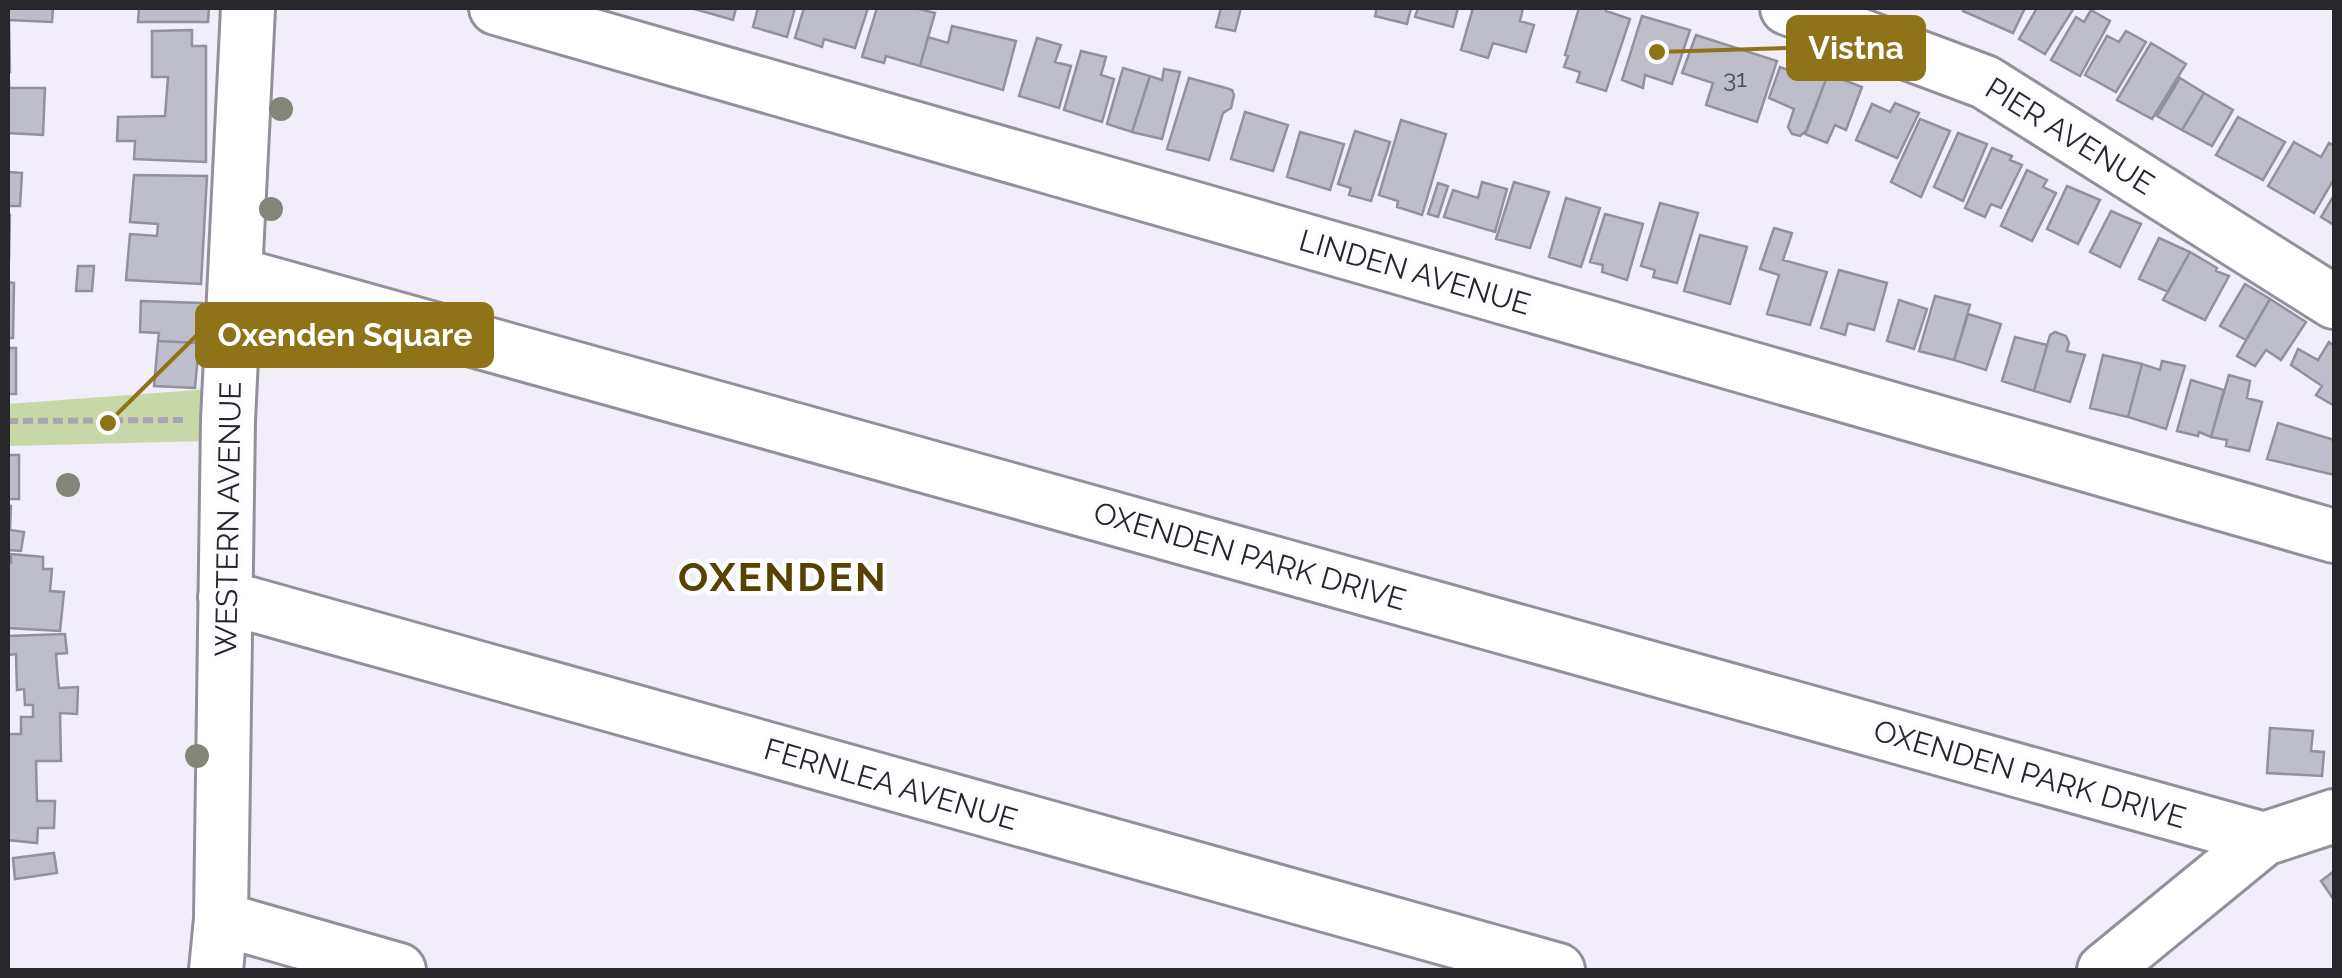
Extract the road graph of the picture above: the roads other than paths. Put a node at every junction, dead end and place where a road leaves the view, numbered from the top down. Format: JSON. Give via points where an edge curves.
{"nodes":[{"id":1,"x":248,"y":8,"type":"edge"},
{"id":2,"x":496,"y":8,"type":"edge"},
{"id":3,"x":1786,"y":8,"type":"edge"},
{"id":4,"x":236,"y":274,"type":"junction"},
{"id":5,"x":2334,"y":302,"type":"edge"},
{"id":6,"x":2334,"y":536,"type":"edge"},
{"id":7,"x":225,"y":597,"type":"junction"},
{"id":8,"x":2334,"y":816,"type":"edge"},
{"id":9,"x":2264,"y":839,"type":"junction"},
{"id":10,"x":220,"y":918,"type":"junction"},
{"id":11,"x":216,"y":970,"type":"edge"},
{"id":12,"x":399,"y":970,"type":"edge"},
{"id":13,"x":1558,"y":970,"type":"edge"},
{"id":14,"x":2104,"y":970,"type":"edge"}],
"edges":[{"from":1,"to":4,"type":"street","name":"WESTERN AVENUE"},
{"from":2,"to":6,"type":"street","name":"LINDEN AVENUE"},
{"from":3,"to":5,"type":"street","name":"PIER AVENUE","via":[[1986,82]]},
{"from":4,"to":7,"type":"street","name":"WESTERN AVENUE"},
{"from":4,"to":9,"type":"street","name":"OXENDEN PARK DRIVE"},
{"from":7,"to":10,"type":"street","name":"WESTERN AVENUE"},
{"from":7,"to":13,"type":"street","name":"FERNLEA AVENUE"},
{"from":8,"to":9,"type":"street"},
{"from":9,"to":14,"type":"street"},
{"from":10,"to":11,"type":"street","name":"WESTERN AVENUE"},
{"from":10,"to":12,"type":"street"}]}
